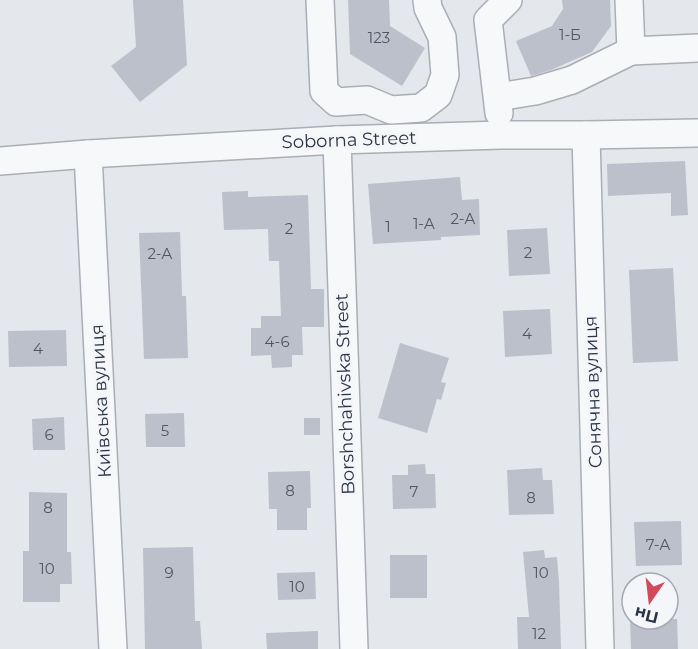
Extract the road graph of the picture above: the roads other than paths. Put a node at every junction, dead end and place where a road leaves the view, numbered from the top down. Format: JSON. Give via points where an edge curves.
{"nodes":[{"id":1,"x":320,"y":0,"type":"edge"},
{"id":2,"x":427,"y":0,"type":"edge"},
{"id":3,"x":508,"y":0,"type":"edge"},
{"id":4,"x":629,"y":0,"type":"edge"},
{"id":5,"x":698,"y":48,"type":"edge"},
{"id":6,"x":631,"y":51,"type":"junction"},
{"id":7,"x":498,"y":97,"type":"junction"},
{"id":8,"x":698,"y":133,"type":"edge"},
{"id":9,"x":501,"y":135,"type":"junction"},
{"id":10,"x":586,"y":135,"type":"junction"},
{"id":11,"x":337,"y":140,"type":"junction"},
{"id":12,"x":88,"y":154,"type":"junction"},
{"id":13,"x":0,"y":161,"type":"edge"},
{"id":14,"x":113,"y":649,"type":"edge"},
{"id":15,"x":354,"y":649,"type":"edge"},
{"id":16,"x":600,"y":649,"type":"edge"}],
"edges":[{"from":1,"to":2,"type":"street","via":[[324,91],[336,102],[367,100],[391,110],[421,108],[438,94],[445,75],[442,37]]},
{"from":3,"to":7,"type":"street","via":[[488,20]]},
{"from":4,"to":6,"type":"street"},
{"from":5,"to":6,"type":"street"},
{"from":6,"to":7,"type":"street","via":[[572,80]]},
{"from":7,"to":9,"type":"street"},
{"from":8,"to":10,"type":"street","name":"Soborna Street"},
{"from":9,"to":10,"type":"street","name":"Soborna Street"},
{"from":9,"to":11,"type":"street","name":"Soborna Street"},
{"from":10,"to":16,"type":"street","name":"Сонячна вулиця"},
{"from":11,"to":12,"type":"street","name":"Soborna Street"},
{"from":11,"to":15,"type":"street","name":"Borshchahivska Street"},
{"from":12,"to":13,"type":"street","name":"Soborna Street"},
{"from":12,"to":14,"type":"street","name":"Київська вулиця"}]}
